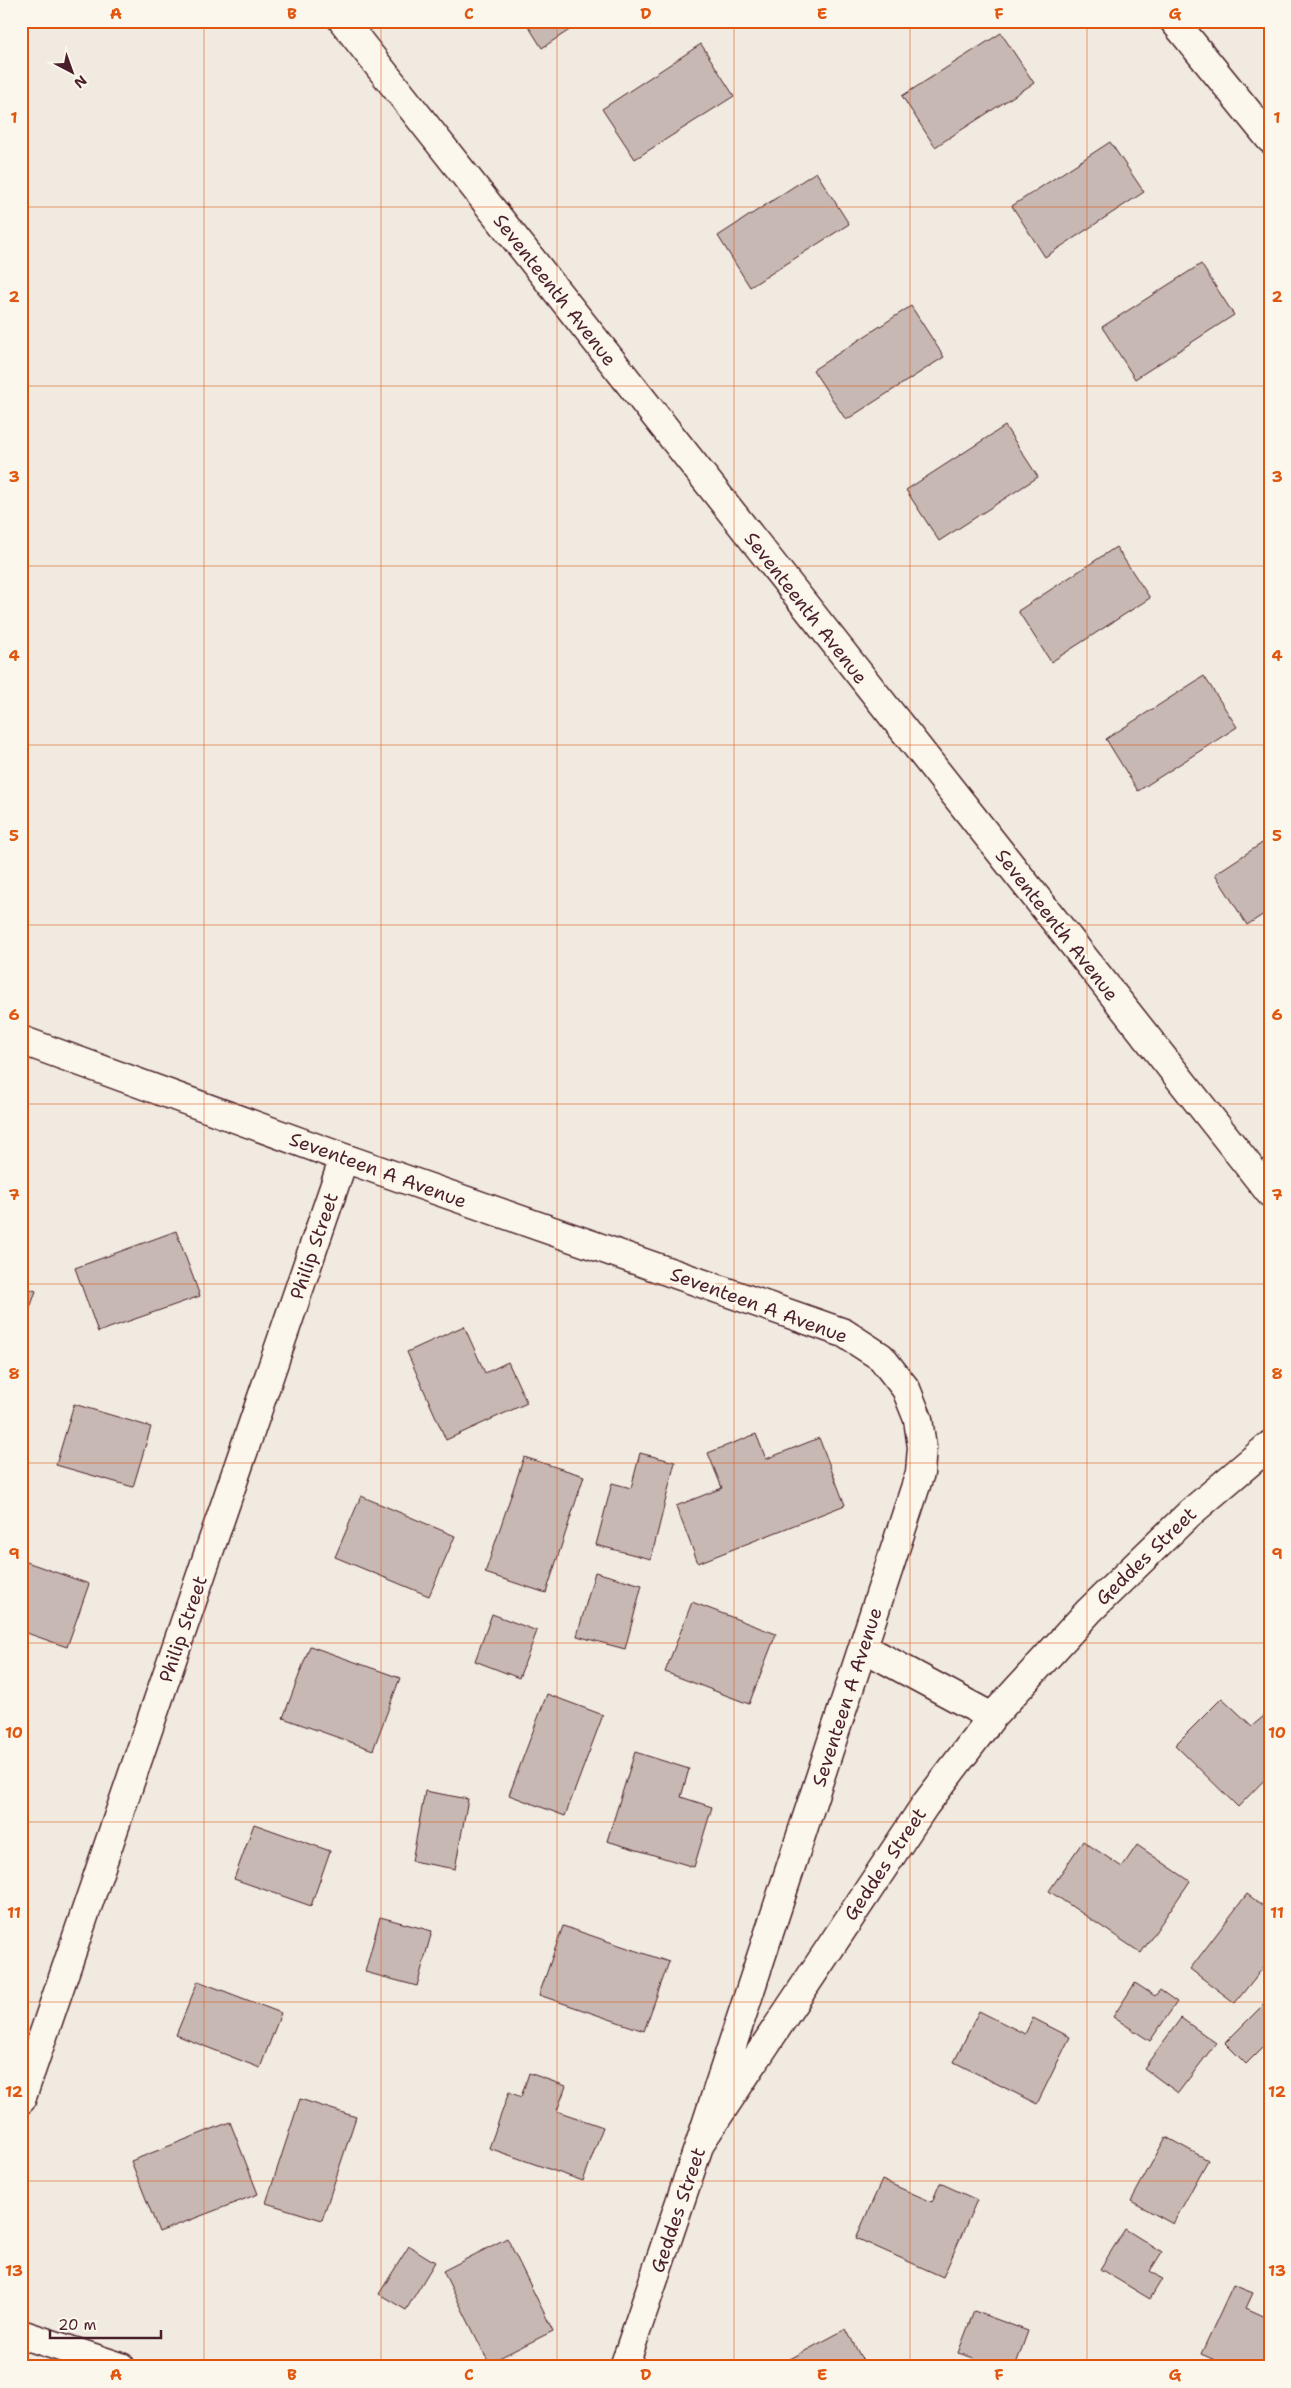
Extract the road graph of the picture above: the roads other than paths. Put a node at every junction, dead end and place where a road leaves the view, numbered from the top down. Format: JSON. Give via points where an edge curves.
{"nodes":[{"id":1,"x":343,"y":21,"type":"edge"},
{"id":2,"x":1174,"y":21,"type":"edge"},
{"id":3,"x":1270,"y":139,"type":"edge"},
{"id":4,"x":21,"y":1040,"type":"edge"},
{"id":5,"x":344,"y":1158,"type":"junction"},
{"id":6,"x":1270,"y":1194,"type":"edge"},
{"id":7,"x":1270,"y":1445,"type":"edge"},
{"id":8,"x":864,"y":1648,"type":"junction"},
{"id":9,"x":992,"y":1717,"type":"junction"},
{"id":10,"x":21,"y":2100,"type":"edge"},
{"id":11,"x":700,"y":2143,"type":"junction"},
{"id":12,"x":21,"y":2334,"type":"edge"},
{"id":13,"x":120,"y":2367,"type":"edge"},
{"id":14,"x":624,"y":2367,"type":"edge"}],
"edges":[{"from":1,"to":6,"type":"street","name":"Seventeenth Avenue"},
{"from":2,"to":3,"type":"street"},
{"from":4,"to":5,"type":"street","name":"Seventeen A Avenue"},
{"from":5,"to":8,"type":"street","name":"Seventeen A Avenue","via":[[844,1333],[881,1357],[906,1389],[918,1419],[922,1447],[920,1473]]},
{"from":5,"to":10,"type":"street","name":"Philip Street"},
{"from":7,"to":9,"type":"street","name":"Geddes Street","via":[[1141,1559]]},
{"from":8,"to":9,"type":"street"},
{"from":8,"to":11,"type":"street","name":"Seventeen A Avenue"},
{"from":9,"to":11,"type":"street","name":"Geddes Street","via":[[925,1805]]},
{"from":11,"to":14,"type":"street","name":"Geddes Street"},
{"from":12,"to":13,"type":"street"}]}
